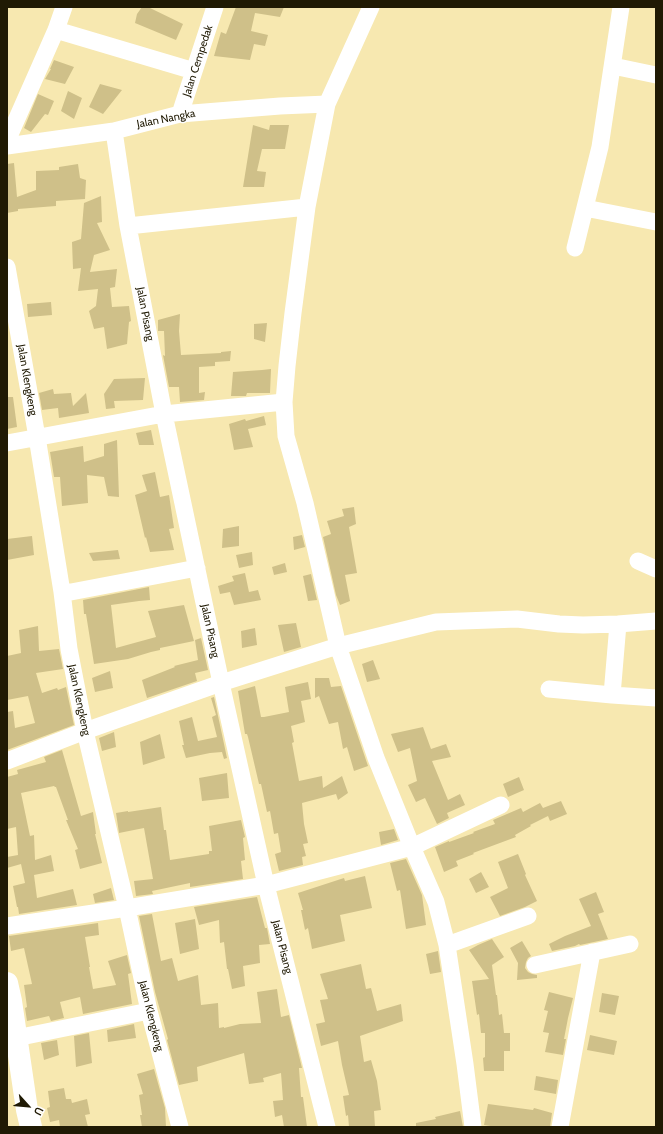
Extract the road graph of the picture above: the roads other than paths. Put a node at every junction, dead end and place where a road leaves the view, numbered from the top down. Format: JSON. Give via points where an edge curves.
{"nodes":[{"id":1,"x":64,"y":7,"type":"edge"},
{"id":2,"x":215,"y":7,"type":"edge"},
{"id":3,"x":371,"y":7,"type":"edge"},
{"id":4,"x":622,"y":7,"type":"edge"},
{"id":5,"x":56,"y":30,"type":"junction"},
{"id":6,"x":613,"y":66,"type":"junction"},
{"id":7,"x":194,"y":71,"type":"junction"},
{"id":8,"x":656,"y":76,"type":"edge"},
{"id":9,"x":327,"y":104,"type":"junction"},
{"id":10,"x":180,"y":114,"type":"junction"},
{"id":11,"x":114,"y":131,"type":"junction"},
{"id":12,"x":7,"y":141,"type":"edge"},
{"id":13,"x":7,"y":146,"type":"edge"},
{"id":14,"x":307,"y":208,"type":"junction"},
{"id":15,"x":585,"y":208,"type":"junction"},
{"id":16,"x":656,"y":222,"type":"edge"},
{"id":17,"x":128,"y":226,"type":"junction"},
{"id":18,"x":575,"y":248,"type":"dead end"},
{"id":19,"x":7,"y":267,"type":"edge"},
{"id":20,"x":284,"y":402,"type":"junction"},
{"id":21,"x":164,"y":414,"type":"junction"},
{"id":22,"x":37,"y":437,"type":"junction"},
{"id":23,"x":7,"y":442,"type":"edge"},
{"id":24,"x":638,"y":561,"type":"dead end"},
{"id":25,"x":197,"y":568,"type":"junction"},
{"id":26,"x":656,"y":569,"type":"edge"},
{"id":27,"x":62,"y":592,"type":"junction"},
{"id":28,"x":654,"y":617,"type":"edge"},
{"id":29,"x":618,"y":624,"type":"junction"},
{"id":30,"x":338,"y":646,"type":"junction"},
{"id":31,"x":221,"y":683,"type":"junction"},
{"id":32,"x":549,"y":689,"type":"dead end"},
{"id":33,"x":612,"y":695,"type":"junction"},
{"id":34,"x":656,"y":698,"type":"edge"},
{"id":35,"x":85,"y":731,"type":"junction"},
{"id":36,"x":7,"y":761,"type":"edge"},
{"id":37,"x":501,"y":805,"type":"dead end"},
{"id":38,"x":412,"y":847,"type":"junction"},
{"id":39,"x":266,"y":885,"type":"junction"},
{"id":40,"x":127,"y":908,"type":"junction"},
{"id":41,"x":528,"y":916,"type":"dead end"},
{"id":42,"x":7,"y":926,"type":"edge"},
{"id":43,"x":630,"y":944,"type":"dead end"},
{"id":44,"x":447,"y":945,"type":"junction"},
{"id":45,"x":592,"y":952,"type":"junction"},
{"id":46,"x":535,"y":965,"type":"dead end"},
{"id":47,"x":7,"y":983,"type":"edge"},
{"id":48,"x":149,"y":1011,"type":"junction"},
{"id":49,"x":16,"y":1038,"type":"junction"},
{"id":50,"x":31,"y":1127,"type":"edge"},
{"id":51,"x":180,"y":1127,"type":"edge"},
{"id":52,"x":327,"y":1127,"type":"edge"},
{"id":53,"x":473,"y":1127,"type":"edge"},
{"id":54,"x":560,"y":1127,"type":"edge"}],
"edges":[{"from":1,"to":5,"type":"street"},
{"from":2,"to":7,"type":"street","name":"Jalan Cempedak"},
{"from":3,"to":9,"type":"street"},
{"from":4,"to":6,"type":"street"},
{"from":5,"to":7,"type":"street"},
{"from":5,"to":12,"type":"street"},
{"from":6,"to":8,"type":"street"},
{"from":6,"to":15,"type":"street","via":[[600,147]]},
{"from":7,"to":10,"type":"street","name":"Jalan Cempedak"},
{"from":9,"to":10,"type":"street","name":"Jalan Nangka"},
{"from":9,"to":14,"type":"street"},
{"from":10,"to":11,"type":"street","name":"Jalan Nangka"},
{"from":11,"to":13,"type":"street","name":"Jalan Nangka"},
{"from":11,"to":17,"type":"street","name":"Jalan Pisang"},
{"from":14,"to":17,"type":"street"},
{"from":14,"to":20,"type":"street"},
{"from":15,"to":16,"type":"street"},
{"from":15,"to":18,"type":"street"},
{"from":17,"to":21,"type":"street","name":"Jalan Pisang"},
{"from":19,"to":22,"type":"street","name":"Jalan Klengkeng"},
{"from":20,"to":21,"type":"street"},
{"from":20,"to":30,"type":"street","via":[[286,436],[305,503]]},
{"from":21,"to":22,"type":"street"},
{"from":21,"to":25,"type":"street","name":"Jalan Pisang"},
{"from":22,"to":23,"type":"street"},
{"from":22,"to":27,"type":"street","name":"Jalan Klengkeng"},
{"from":24,"to":26,"type":"street"},
{"from":25,"to":27,"type":"street"},
{"from":25,"to":31,"type":"street","name":"Jalan Pisang"},
{"from":27,"to":35,"type":"street","name":"Jalan Klengkeng","via":[[68,649]]},
{"from":28,"to":29,"type":"street"},
{"from":29,"to":30,"type":"street","via":[[559,624],[517,619],[436,622]]},
{"from":29,"to":33,"type":"street"},
{"from":30,"to":31,"type":"street"},
{"from":30,"to":38,"type":"street","via":[[376,758]]},
{"from":31,"to":35,"type":"street"},
{"from":31,"to":39,"type":"street","name":"Jalan Pisang"},
{"from":32,"to":33,"type":"street"},
{"from":33,"to":34,"type":"street"},
{"from":35,"to":36,"type":"street"},
{"from":35,"to":40,"type":"street","name":"Jalan Klengkeng"},
{"from":37,"to":38,"type":"street"},
{"from":38,"to":39,"type":"street"},
{"from":38,"to":44,"type":"street","via":[[436,902]]},
{"from":39,"to":40,"type":"street"},
{"from":39,"to":52,"type":"street","name":"Jalan Pisang"},
{"from":40,"to":42,"type":"street"},
{"from":40,"to":48,"type":"street","name":"Jalan Klengkeng"},
{"from":41,"to":44,"type":"street"},
{"from":43,"to":45,"type":"street"},
{"from":44,"to":53,"type":"street"},
{"from":45,"to":46,"type":"street"},
{"from":45,"to":54,"type":"street"},
{"from":47,"to":49,"type":"main road"},
{"from":48,"to":49,"type":"street"},
{"from":48,"to":51,"type":"street","name":"Jalan Klengkeng"},
{"from":49,"to":50,"type":"main road"}]}
